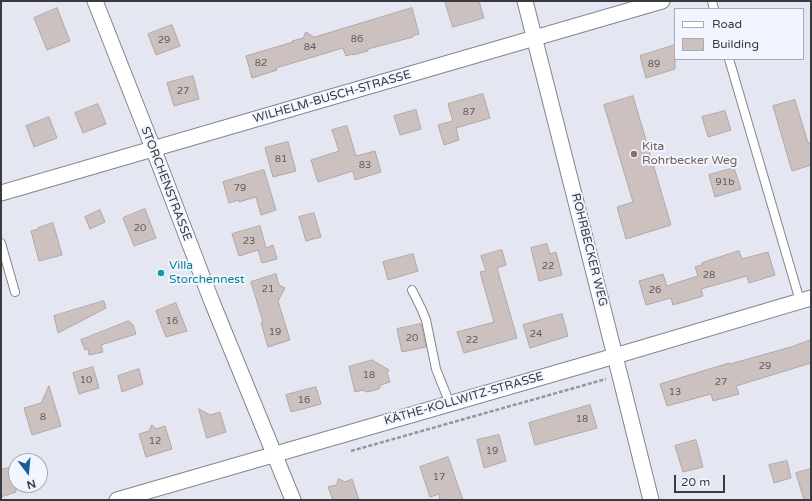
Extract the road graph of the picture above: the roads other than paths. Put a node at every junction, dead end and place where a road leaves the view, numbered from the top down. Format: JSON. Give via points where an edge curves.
{"nodes":[{"id":1,"x":95,"y":1,"type":"edge"},
{"id":2,"x":525,"y":1,"type":"edge"},
{"id":3,"x":662,"y":1,"type":"edge"},
{"id":4,"x":535,"y":39,"type":"junction"},
{"id":5,"x":729,"y":60,"type":"edge"},
{"id":6,"x":153,"y":148,"type":"junction"},
{"id":7,"x":1,"y":193,"type":"edge"},
{"id":8,"x":1,"y":243,"type":"edge"},
{"id":9,"x":412,"y":290,"type":"dead end"},
{"id":10,"x":14,"y":292,"type":"dead end"},
{"id":11,"x":806,"y":300,"type":"edge"},
{"id":12,"x":615,"y":356,"type":"junction"},
{"id":13,"x":450,"y":404,"type":"junction"},
{"id":14,"x":274,"y":454,"type":"junction"},
{"id":15,"x":117,"y":500,"type":"edge"},
{"id":16,"x":293,"y":500,"type":"edge"},
{"id":17,"x":651,"y":500,"type":"edge"}],
"edges":[{"from":1,"to":6,"type":"street","name":"STORCHENSTRASSE"},
{"from":2,"to":4,"type":"street","name":"ROHRBECKER WEG"},
{"from":3,"to":4,"type":"street","name":"WILHELM-BUSCH-STRASSE"},
{"from":4,"to":6,"type":"street","name":"WILHELM-BUSCH-STRASSE"},
{"from":4,"to":12,"type":"street","name":"ROHRBECKER WEG"},
{"from":5,"to":11,"type":"lane"},
{"from":6,"to":7,"type":"street","name":"WILHELM-BUSCH-STRASSE"},
{"from":6,"to":14,"type":"street","name":"STORCHENSTRASSE"},
{"from":8,"to":10,"type":"lane"},
{"from":9,"to":13,"type":"lane","via":[[426,320],[436,369]]},
{"from":11,"to":12,"type":"street","name":"KÄTHE-KOLLWITZ-STRASSE"},
{"from":12,"to":13,"type":"street","name":"KÄTHE-KOLLWITZ-STRASSE"},
{"from":12,"to":17,"type":"street","name":"ROHRBECKER WEG"},
{"from":13,"to":14,"type":"street","name":"KÄTHE-KOLLWITZ-STRASSE"},
{"from":14,"to":15,"type":"street","name":"KÄTHE-KOLLWITZ-STRASSE"},
{"from":14,"to":16,"type":"street","name":"STORCHENSTRASSE"}]}
